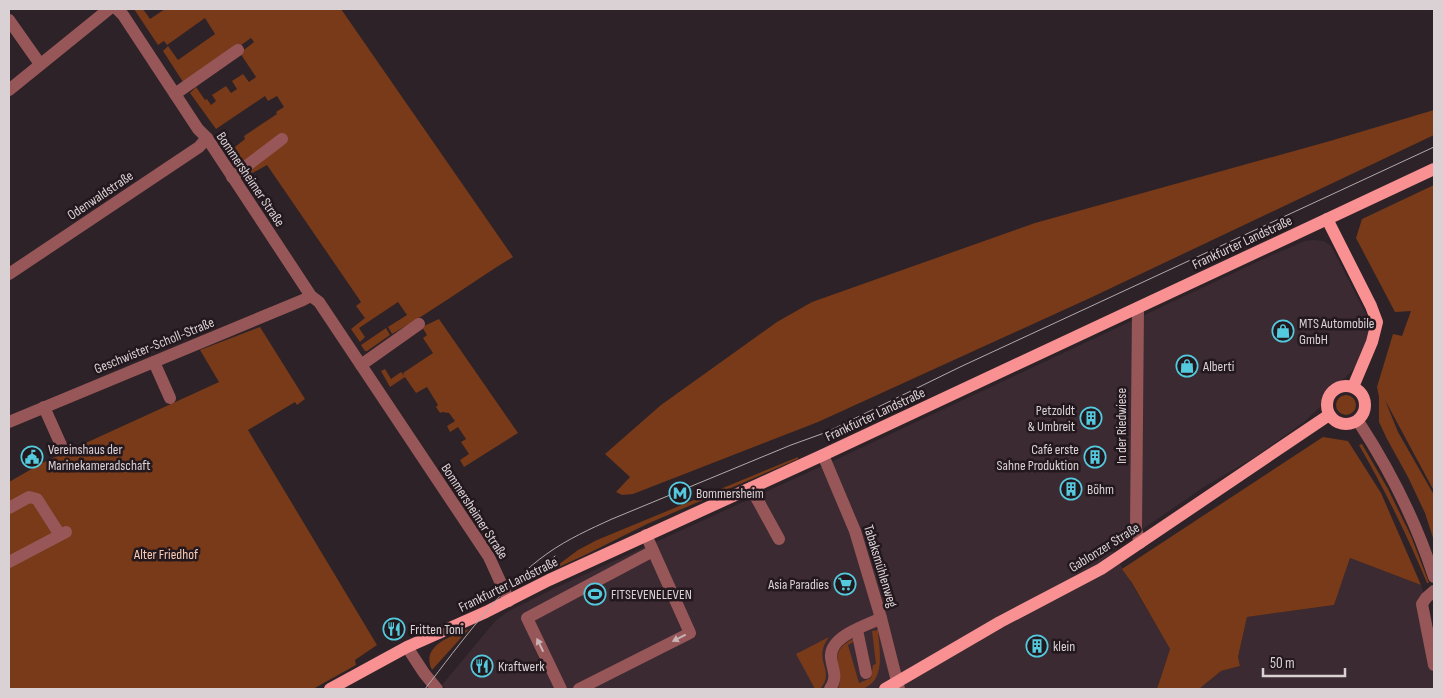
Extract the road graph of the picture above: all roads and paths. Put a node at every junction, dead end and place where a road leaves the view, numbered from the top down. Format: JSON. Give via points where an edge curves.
{"nodes":[{"id":1,"x":110,"y":9,"type":"edge"},
{"id":2,"x":117,"y":9,"type":"edge"},
{"id":3,"x":9,"y":20,"type":"edge"},
{"id":4,"x":238,"y":50,"type":"dead end"},
{"id":5,"x":40,"y":64,"type":"junction"},
{"id":6,"x":9,"y":90,"type":"edge"},
{"id":7,"x":175,"y":94,"type":"junction"},
{"id":8,"x":206,"y":138,"type":"junction"},
{"id":9,"x":282,"y":140,"type":"dead end"},
{"id":10,"x":1434,"y":169,"type":"edge"},
{"id":11,"x":232,"y":177,"type":"junction"},
{"id":12,"x":1327,"y":219,"type":"junction"},
{"id":13,"x":9,"y":274,"type":"edge"},
{"id":14,"x":311,"y":296,"type":"junction"},
{"id":15,"x":1138,"y":308,"type":"junction"},
{"id":16,"x":419,"y":324,"type":"dead end"},
{"id":17,"x":154,"y":362,"type":"junction"},
{"id":18,"x":361,"y":365,"type":"junction"},
{"id":19,"x":1353,"y":387,"type":"junction"},
{"id":20,"x":170,"y":398,"type":"dead end"},
{"id":21,"x":44,"y":407,"type":"junction"},
{"id":22,"x":1329,"y":415,"type":"junction"},
{"id":23,"x":1358,"y":421,"type":"junction"},
{"id":24,"x":9,"y":422,"type":"edge"},
{"id":25,"x":61,"y":445,"type":"dead end"},
{"id":26,"x":823,"y":454,"type":"junction"},
{"id":27,"x":751,"y":488,"type":"junction"},
{"id":28,"x":9,"y":508,"type":"edge"},
{"id":29,"x":646,"y":535,"type":"junction"},
{"id":30,"x":778,"y":539,"type":"dead end"},
{"id":31,"x":1140,"y":543,"type":"junction"},
{"id":32,"x":653,"y":551,"type":"junction"},
{"id":33,"x":11,"y":557,"type":"edge"},
{"id":34,"x":1434,"y":577,"type":"edge"},
{"id":35,"x":1434,"y":591,"type":"edge"},
{"id":36,"x":509,"y":601,"type":"junction"},
{"id":37,"x":881,"y":618,"type":"junction"},
{"id":38,"x":857,"y":630,"type":"junction"},
{"id":39,"x":408,"y":647,"type":"junction"},
{"id":40,"x":1434,"y":665,"type":"edge"},
{"id":41,"x":866,"y":673,"type":"dead end"},
{"id":42,"x":898,"y":686,"type":"edge"},
{"id":43,"x":330,"y":689,"type":"edge"},
{"id":44,"x":437,"y":689,"type":"edge"},
{"id":45,"x":562,"y":689,"type":"edge"},
{"id":46,"x":579,"y":689,"type":"edge"},
{"id":47,"x":830,"y":689,"type":"edge"},
{"id":48,"x":885,"y":689,"type":"edge"}],
"edges":[{"from":1,"to":5,"type":"street"},
{"from":2,"to":7,"type":"street","name":"Bommersheimer Straße"},
{"from":3,"to":5,"type":"street"},
{"from":4,"to":7,"type":"street"},
{"from":5,"to":6,"type":"street"},
{"from":7,"to":8,"type":"street","name":"Bommersheimer Straße"},
{"from":8,"to":11,"type":"street","name":"Bommersheimer Straße"},
{"from":8,"to":13,"type":"street","name":"Odenwaldstraße","via":[[199,147]]},
{"from":9,"to":11,"type":"street"},
{"from":10,"to":12,"type":"main road","name":"Frankfurter Landstraße"},
{"from":11,"to":14,"type":"street","name":"Bommersheimer Straße"},
{"from":12,"to":15,"type":"main road","name":"Frankfurter Landstraße"},
{"from":12,"to":19,"type":"main road","via":[[1377,322]]},
{"from":14,"to":17,"type":"street","name":"Geschwister-Scholl-Straße"},
{"from":14,"to":18,"type":"street","name":"Bommersheimer Straße","via":[[319,302]]},
{"from":15,"to":26,"type":"main road","name":"Frankfurter Landstraße"},
{"from":15,"to":31,"type":"street","name":"In der Riedwiese","via":[[1136,529]]},
{"from":16,"to":18,"type":"street"},
{"from":17,"to":20,"type":"street"},
{"from":17,"to":21,"type":"street","name":"Geschwister-Scholl-Straße"},
{"from":18,"to":36,"type":"street","name":"Bommersheimer Straße","via":[[488,557]]},
{"from":19,"to":22,"type":"main road","via":[[1334,390],[1326,405]]},
{"from":19,"to":23,"type":"main road","via":[[1362,395],[1365,404]]},
{"from":21,"to":24,"type":"street","name":"Geschwister-Scholl-Straße"},
{"from":21,"to":25,"type":"street"},
{"from":22,"to":23,"type":"main road","via":[[1341,424]]},
{"from":22,"to":31,"type":"main road","name":"Gablonzer Straße"},
{"from":23,"to":34,"type":"street","via":[[1404,500]]},
{"from":26,"to":27,"type":"main road","name":"Frankfurter Landstraße"},
{"from":26,"to":37,"type":"street","name":"Tabaksmühlenweg","via":[[856,531]]},
{"from":27,"to":29,"type":"main road","name":"Frankfurter Landstraße"},
{"from":27,"to":30,"type":"street"},
{"from":28,"to":33,"type":"street","via":[[29,497],[37,499],[63,534]]},
{"from":29,"to":32,"type":"street"},
{"from":29,"to":36,"type":"main road","name":"Frankfurter Landstraße"},
{"from":31,"to":42,"type":"main road","name":"Gablonzer Straße","via":[[1101,568],[1000,622]]},
{"from":45,"to":32,"type":"street","one_way":true,"via":[[527,618]]},
{"from":32,"to":46,"type":"street","one_way":true,"via":[[690,633]]},
{"from":35,"to":40,"type":"street","via":[[1422,604]]},
{"from":36,"to":39,"type":"main road","name":"Frankfurter Landstraße"},
{"from":37,"to":38,"type":"street"},
{"from":37,"to":42,"type":"street","name":"Tabaksmühlenweg"},
{"from":38,"to":41,"type":"street"},
{"from":38,"to":47,"type":"street","via":[[836,642],[832,650],[835,681]]},
{"from":39,"to":43,"type":"main road","name":"Frankfurter Landstraße"},
{"from":39,"to":44,"type":"street"},
{"from":42,"to":48,"type":"main road","name":"Gablonzer Straße"}]}
